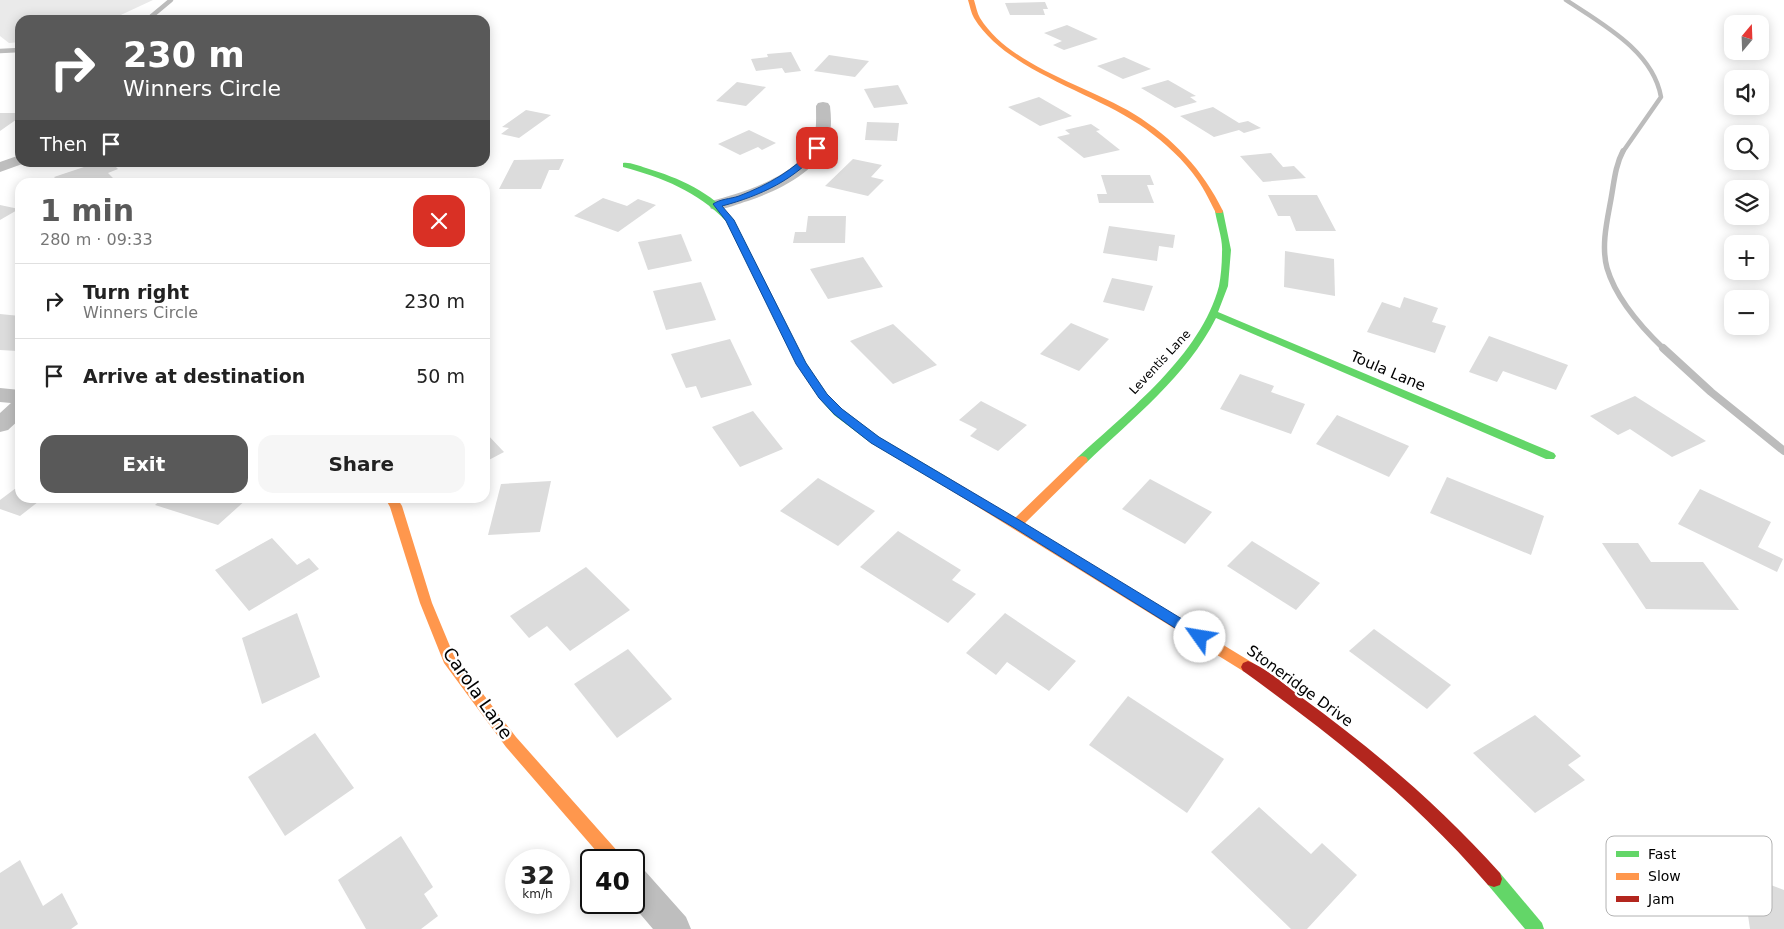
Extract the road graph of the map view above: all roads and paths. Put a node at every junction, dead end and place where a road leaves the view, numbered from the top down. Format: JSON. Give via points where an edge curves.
{"nodes":[{"id":1,"x":971,"y":0,"type":"edge"},
{"id":2,"x":823,"y":106,"type":"dead end"},
{"id":3,"x":15,"y":162,"type":"edge"},
{"id":4,"x":626,"y":164,"type":"dead end"},
{"id":5,"x":0,"y":167,"type":"edge"},
{"id":6,"x":717,"y":204,"type":"junction"},
{"id":7,"x":1214,"y":314,"type":"junction"},
{"id":8,"x":0,"y":395,"type":"edge"},
{"id":9,"x":15,"y":396,"type":"edge"},
{"id":10,"x":15,"y":412,"type":"edge"},
{"id":11,"x":0,"y":425,"type":"edge"},
{"id":12,"x":1550,"y":456,"type":"dead end"},
{"id":13,"x":394,"y":503,"type":"edge"},
{"id":14,"x":1017,"y":524,"type":"junction"},
{"id":15,"x":604,"y":849,"type":"edge"},
{"id":16,"x":645,"y":895,"type":"edge"},
{"id":17,"x":674,"y":929,"type":"edge"},
{"id":18,"x":1536,"y":929,"type":"edge"}],
"edges":[{"from":1,"to":7,"type":"street","name":"Leventis Lane","via":[[978,22],[997,42],[1016,56],[1135,118],[1191,164],[1212,194],[1226,237],[1228,259],[1225,280]]},
{"from":2,"to":6,"type":"street","via":[[821,140],[803,165],[767,187]]},
{"from":3,"to":5,"type":"street"},
{"from":4,"to":6,"type":"street","name":"Stoneridge Drive","via":[[683,183]]},
{"from":6,"to":14,"type":"street","name":"Stoneridge Drive","via":[[730,220],[801,364],[828,401],[875,440]]},
{"from":7,"to":12,"type":"street","name":"Toula Lane"},
{"from":7,"to":14,"type":"street","name":"Leventis Lane","via":[[1201,338],[1168,377]]},
{"from":8,"to":9,"type":"street"},
{"from":10,"to":11,"type":"street"},
{"from":13,"to":15,"type":"street","name":"Carola Lane","via":[[426,603],[449,659],[511,742]]},
{"from":14,"to":18,"type":"street","name":"Stoneridge Drive","via":[[1234,657],[1333,727],[1412,794],[1483,865]]},
{"from":16,"to":17,"type":"street"}]}
